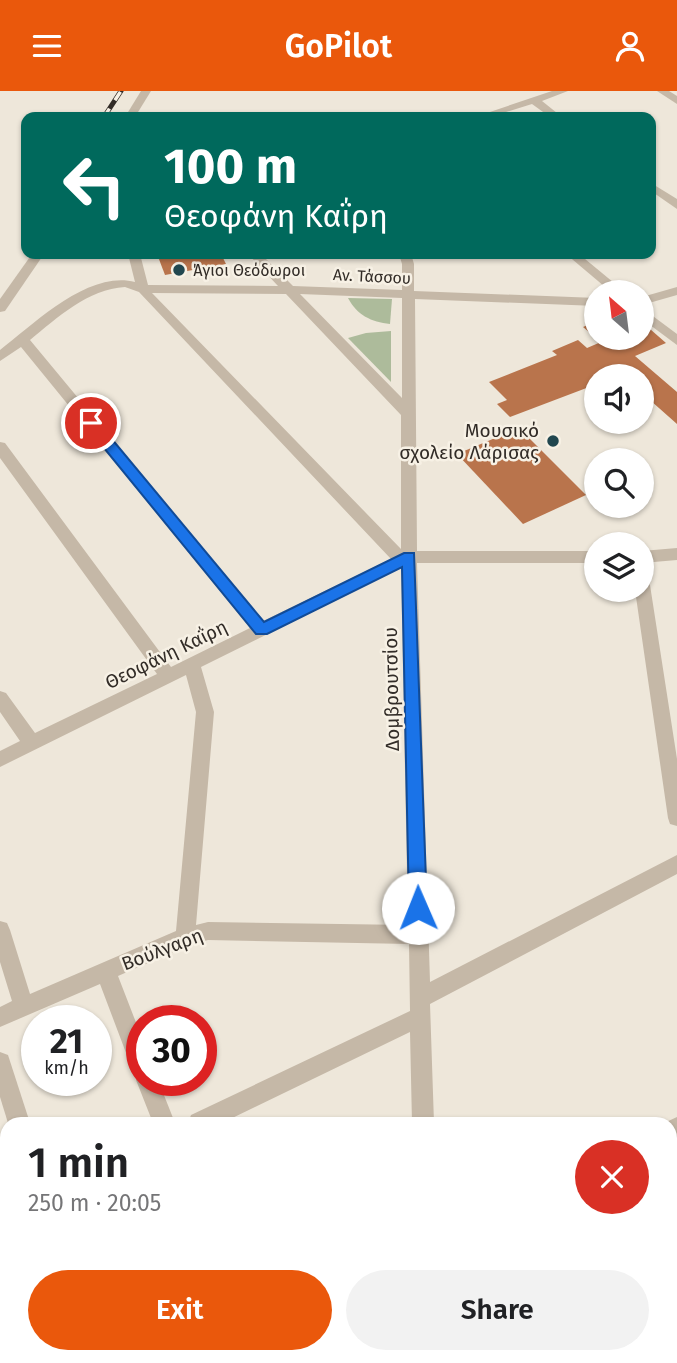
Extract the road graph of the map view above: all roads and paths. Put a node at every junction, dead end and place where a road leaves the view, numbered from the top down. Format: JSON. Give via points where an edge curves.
{"nodes":[{"id":1,"x":146,"y":91,"type":"edge"},
{"id":2,"x":564,"y":91,"type":"edge"},
{"id":3,"x":662,"y":91,"type":"edge"},
{"id":4,"x":533,"y":100,"type":"junction"},
{"id":5,"x":677,"y":101,"type":"edge"},
{"id":6,"x":133,"y":112,"type":"edge"},
{"id":7,"x":496,"y":112,"type":"edge"},
{"id":8,"x":550,"y":112,"type":"edge"},
{"id":9,"x":656,"y":190,"type":"edge"},
{"id":10,"x":677,"y":205,"type":"edge"},
{"id":11,"x":34,"y":259,"type":"edge"},
{"id":12,"x":136,"y":259,"type":"edge"},
{"id":13,"x":259,"y":259,"type":"edge"},
{"id":14,"x":405,"y":259,"type":"edge"},
{"id":15,"x":578,"y":259,"type":"edge"},
{"id":16,"x":604,"y":280,"type":"edge"},
{"id":17,"x":143,"y":289,"type":"junction"},
{"id":18,"x":288,"y":290,"type":"junction"},
{"id":19,"x":677,"y":291,"type":"edge"},
{"id":20,"x":408,"y":295,"type":"junction"},
{"id":21,"x":654,"y":298,"type":"edge"},
{"id":22,"x":584,"y":302,"type":"edge"},
{"id":23,"x":0,"y":308,"type":"edge"},
{"id":24,"x":654,"y":322,"type":"edge"},
{"id":25,"x":23,"y":341,"type":"junction"},
{"id":26,"x":677,"y":341,"type":"edge"},
{"id":27,"x":0,"y":357,"type":"edge"},
{"id":28,"x":409,"y":414,"type":"junction"},
{"id":29,"x":0,"y":447,"type":"edge"},
{"id":30,"x":677,"y":554,"type":"edge"},
{"id":31,"x":654,"y":556,"type":"edge"},
{"id":32,"x":584,"y":557,"type":"edge"},
{"id":33,"x":406,"y":559,"type":"junction"},
{"id":34,"x":645,"y":602,"type":"edge"},
{"id":35,"x":261,"y":630,"type":"junction"},
{"id":36,"x":192,"y":664,"type":"junction"},
{"id":37,"x":168,"y":676,"type":"junction"},
{"id":38,"x":0,"y":698,"type":"edge"},
{"id":39,"x":32,"y":743,"type":"junction"},
{"id":40,"x":0,"y":759,"type":"edge"},
{"id":41,"x":677,"y":818,"type":"edge"},
{"id":42,"x":677,"y":864,"type":"edge"},
{"id":43,"x":0,"y":930,"type":"edge"},
{"id":44,"x":418,"y":935,"type":"junction"},
{"id":45,"x":185,"y":937,"type":"junction"},
{"id":46,"x":106,"y":972,"type":"junction"},
{"id":47,"x":23,"y":1005,"type":"edge"},
{"id":48,"x":29,"y":1005,"type":"edge"},
{"id":49,"x":422,"y":1006,"type":"junction"},
{"id":50,"x":21,"y":1008,"type":"edge"},
{"id":51,"x":0,"y":1017,"type":"edge"},
{"id":52,"x":126,"y":1024,"type":"edge"},
{"id":53,"x":0,"y":1063,"type":"edge"},
{"id":54,"x":153,"y":1096,"type":"edge"},
{"id":55,"x":17,"y":1117,"type":"edge"},
{"id":56,"x":162,"y":1117,"type":"edge"},
{"id":57,"x":210,"y":1117,"type":"edge"},
{"id":58,"x":423,"y":1117,"type":"edge"}],
"edges":[{"from":1,"to":6,"type":"street"},
{"from":2,"to":4,"type":"street"},
{"from":3,"to":5,"type":"street"},
{"from":4,"to":7,"type":"street"},
{"from":4,"to":8,"type":"street"},
{"from":9,"to":10,"type":"street"},
{"from":11,"to":23,"type":"street"},
{"from":12,"to":17,"type":"street"},
{"from":13,"to":18,"type":"street"},
{"from":14,"to":20,"type":"street","name":"Δομβρουτσίου"},
{"from":15,"to":16,"type":"street"},
{"from":17,"to":18,"type":"street","name":"Αν. Τάσσου"},
{"from":17,"to":25,"type":"street","name":"Αν. Τάσσου","via":[[123,283],[97,290],[60,311]]},
{"from":17,"to":33,"type":"street"},
{"from":18,"to":20,"type":"street","name":"Αν. Τάσσου"},
{"from":18,"to":28,"type":"street"},
{"from":19,"to":21,"type":"street"},
{"from":20,"to":22,"type":"street","name":"Αν. Τάσσου"},
{"from":20,"to":28,"type":"street","name":"Δομβρουτσίου"},
{"from":24,"to":26,"type":"street"},
{"from":25,"to":27,"type":"street","name":"Αν. Τάσσου"},
{"from":25,"to":35,"type":"street"},
{"from":28,"to":33,"type":"street","name":"Δομβρουτσίου"},
{"from":29,"to":37,"type":"street"},
{"from":30,"to":31,"type":"street"},
{"from":32,"to":33,"type":"street","name":"Θεοφάνη Καΐρη"},
{"from":33,"to":35,"type":"street","name":"Θεοφάνη Καΐρη"},
{"from":33,"to":44,"type":"street","name":"Δομβρουτσίου"},
{"from":34,"to":41,"type":"street"},
{"from":35,"to":36,"type":"street","name":"Θεοφάνη Καΐρη"},
{"from":36,"to":37,"type":"street","name":"Θεοφάνη Καΐρη"},
{"from":36,"to":45,"type":"street","via":[[205,712]]},
{"from":37,"to":39,"type":"street","name":"Θεοφάνη Καΐρη"},
{"from":38,"to":39,"type":"street"},
{"from":39,"to":40,"type":"street","name":"Θεοφάνη Καΐρη"},
{"from":42,"to":49,"type":"street"},
{"from":43,"to":47,"type":"street"},
{"from":44,"to":45,"type":"street","name":"Βούλγαρη","via":[[218,930]]},
{"from":44,"to":49,"type":"street","name":"Δομβρουτσίου"},
{"from":45,"to":46,"type":"street","name":"Βούλγαρη"},
{"from":46,"to":48,"type":"street","name":"Βούλγαρη"},
{"from":46,"to":52,"type":"street"},
{"from":49,"to":57,"type":"street"},
{"from":49,"to":58,"type":"street","name":"Δομβρουτσίου"},
{"from":50,"to":51,"type":"street","name":"Βούλγαρη"},
{"from":53,"to":55,"type":"street"},
{"from":54,"to":56,"type":"street"}]}
